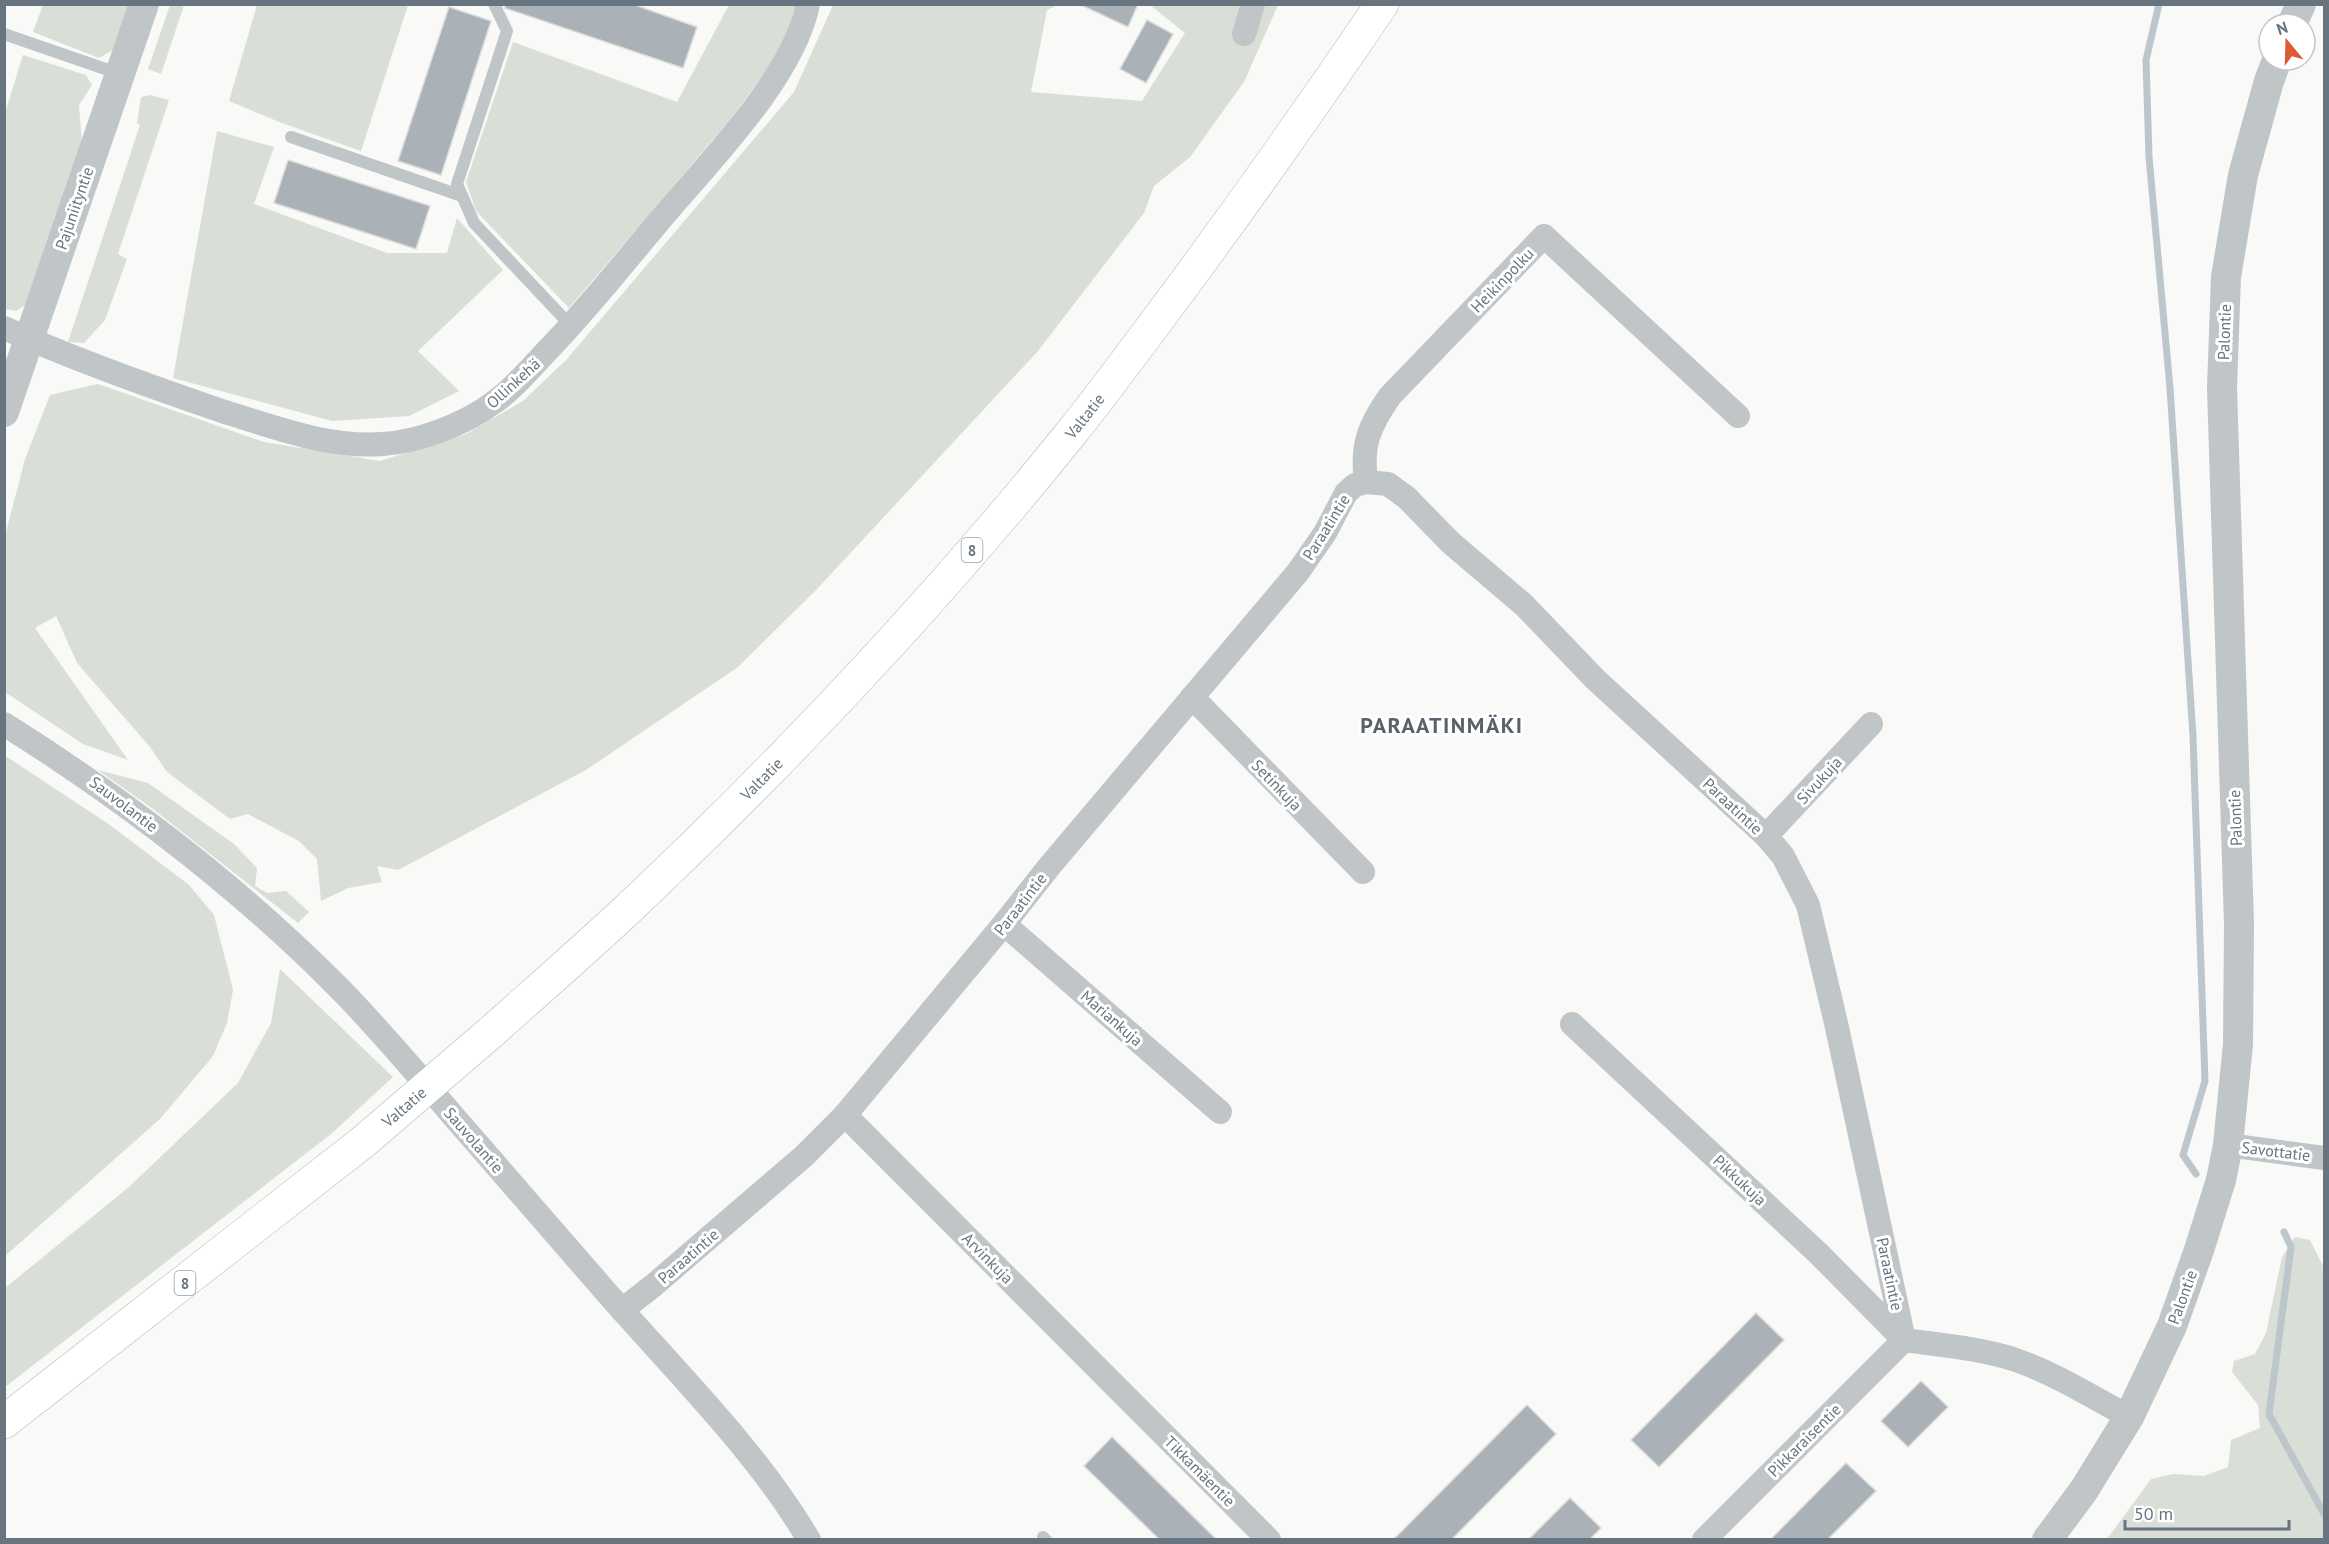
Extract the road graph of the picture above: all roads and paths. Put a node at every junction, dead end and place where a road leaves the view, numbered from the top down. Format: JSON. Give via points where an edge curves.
{"nodes":[{"id":1,"x":144,"y":4,"type":"edge"},
{"id":2,"x":494,"y":4,"type":"edge"},
{"id":3,"x":808,"y":4,"type":"edge"},
{"id":4,"x":1253,"y":4,"type":"edge"},
{"id":5,"x":1382,"y":4,"type":"edge"},
{"id":6,"x":4,"y":34,"type":"edge"},
{"id":7,"x":1244,"y":34,"type":"dead end"},
{"id":8,"x":2272,"y":72,"type":"edge"},
{"id":9,"x":120,"y":74,"type":"junction"},
{"id":10,"x":291,"y":137,"type":"dead end"},
{"id":11,"x":462,"y":196,"type":"junction"},
{"id":12,"x":571,"y":326,"type":"junction"},
{"id":13,"x":17,"y":333,"type":"edge"},
{"id":14,"x":4,"y":412,"type":"edge"},
{"id":15,"x":1738,"y":416,"type":"dead end"},
{"id":16,"x":1366,"y":482,"type":"junction"},
{"id":17,"x":1192,"y":697,"type":"junction"},
{"id":18,"x":4,"y":724,"type":"edge"},
{"id":19,"x":1871,"y":724,"type":"dead end"},
{"id":20,"x":1766,"y":836,"type":"junction"},
{"id":21,"x":1363,"y":872,"type":"dead end"},
{"id":22,"x":1004,"y":924,"type":"junction"},
{"id":23,"x":1572,"y":1024,"type":"dead end"},
{"id":24,"x":1220,"y":1112,"type":"dead end"},
{"id":25,"x":845,"y":1115,"type":"junction"},
{"id":26,"x":2228,"y":1145,"type":"junction"},
{"id":27,"x":2325,"y":1158,"type":"edge"},
{"id":28,"x":622,"y":1310,"type":"junction"},
{"id":29,"x":1904,"y":1340,"type":"junction"},
{"id":30,"x":1131,"y":1402,"type":"joint"},
{"id":31,"x":2129,"y":1417,"type":"junction"},
{"id":32,"x":4,"y":1422,"type":"edge"},
{"id":33,"x":809,"y":1539,"type":"edge"},
{"id":34,"x":1269,"y":1539,"type":"edge"},
{"id":35,"x":1704,"y":1539,"type":"edge"},
{"id":36,"x":2047,"y":1539,"type":"edge"}],
"edges":[{"from":1,"to":9,"type":"street","name":"Pajuniityntie"},
{"from":2,"to":11,"type":"lane","via":[[507,31],[457,184]]},
{"from":3,"to":12,"type":"street","name":"Ollinkehä","via":[[795,43],[768,88]]},
{"from":4,"to":7,"type":"street"},
{"from":5,"to":32,"type":"highway","name":"Valtatie","number":"8","bridge":true,"via":[[1299,127],[1073,431],[973,550],[844,693],[627,910],[490,1033],[363,1142]]},
{"from":6,"to":9,"type":"lane"},
{"from":8,"to":26,"type":"street","name":"Palontie","via":[[2243,175],[2226,277],[2222,388],[2239,924],[2238,1044]]},
{"from":9,"to":13,"type":"street","name":"Pajuniityntie"},
{"from":10,"to":11,"type":"lane"},
{"from":11,"to":12,"type":"lane","via":[[474,223]]},
{"from":12,"to":13,"type":"street","name":"Ollinkehä","via":[[515,385],[481,411],[434,432],[385,444],[340,442],[280,429],[170,394]]},
{"from":13,"to":14,"type":"street","name":"Pajuniityntie"},
{"from":15,"to":16,"type":"street","name":"Heikinpolku","via":[[1544,236],[1390,396],[1366,439]]},
{"from":16,"to":17,"type":"street","name":"Paraatintie","via":[[1346,493],[1298,572]]},
{"from":16,"to":20,"type":"street","name":"Paraatintie","via":[[1388,484],[1407,498]]},
{"from":17,"to":21,"type":"street","name":"Setinkuja"},
{"from":17,"to":22,"type":"street","name":"Paraatintie"},
{"from":18,"to":28,"type":"street","name":"Sauvolantie","via":[[127,805],[291,943],[408,1064]]},
{"from":19,"to":20,"type":"street","name":"Sivukuja"},
{"from":20,"to":29,"type":"street","name":"Paraatintie","via":[[1783,856],[1808,905]]},
{"from":22,"to":24,"type":"street","name":"Mariankuja"},
{"from":22,"to":25,"type":"street","name":"Paraatintie"},
{"from":23,"to":29,"type":"street","name":"Pikkukuja","via":[[1819,1254]]},
{"from":25,"to":28,"type":"street","name":"Paraatintie","via":[[804,1156]]},
{"from":25,"to":30,"type":"street","name":"Arvinkuja"},
{"from":26,"to":27,"type":"street","name":"Savottatie"},
{"from":26,"to":31,"type":"street","name":"Palontie","via":[[2221,1180],[2172,1326]]},
{"from":28,"to":33,"type":"street","name":"Sauvolantie","via":[[728,1430],[792,1509]]},
{"from":29,"to":31,"type":"street","via":[[2011,1358]]},
{"from":29,"to":35,"type":"street","name":"Pikkaraisentie"},
{"from":30,"to":34,"type":"street","name":"Tikkamäentie"},
{"from":31,"to":36,"type":"street","name":"Palontie","via":[[2084,1490]]}]}
